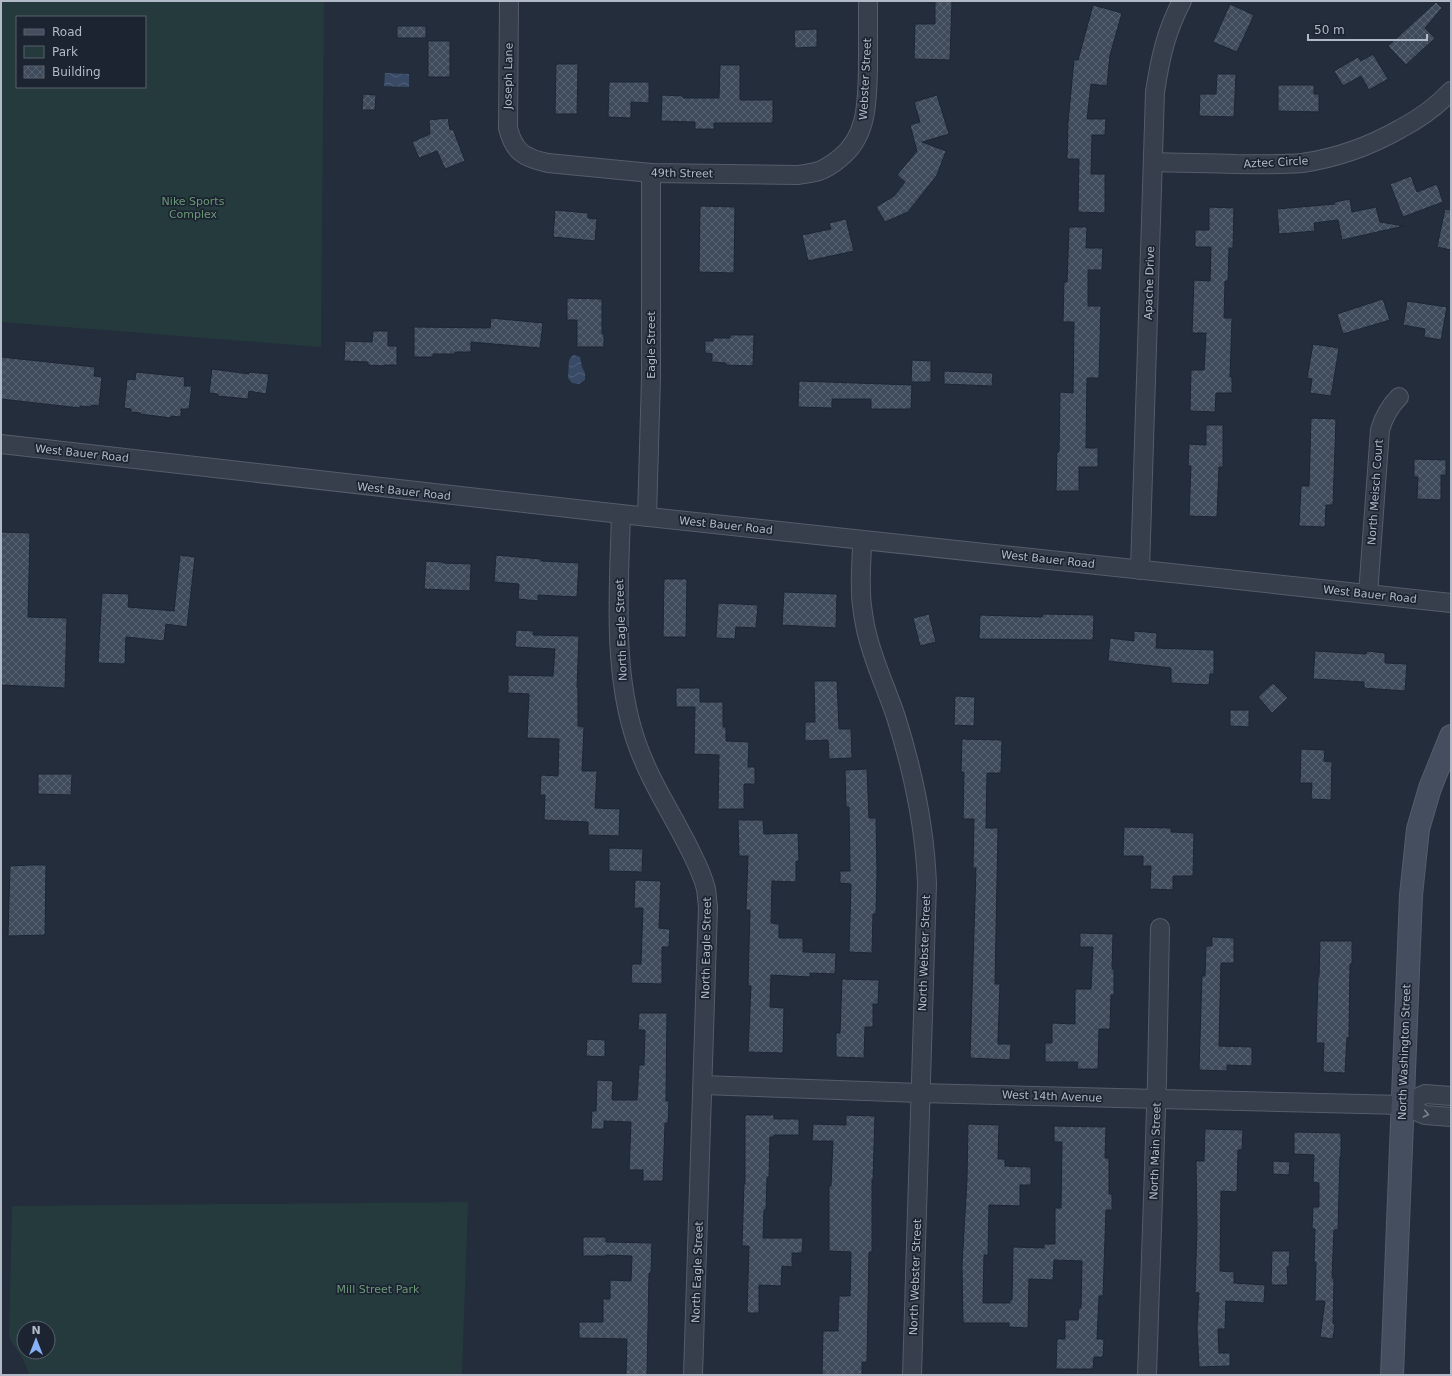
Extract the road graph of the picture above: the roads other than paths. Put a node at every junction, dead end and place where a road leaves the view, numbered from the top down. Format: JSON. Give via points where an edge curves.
{"nodes":[{"id":1,"x":509,"y":1,"type":"edge"},
{"id":2,"x":868,"y":1,"type":"edge"},
{"id":3,"x":1182,"y":1,"type":"edge"},
{"id":4,"x":1448,"y":100,"type":"edge"},
{"id":5,"x":517,"y":149,"type":"joint"},
{"id":6,"x":846,"y":153,"type":"joint"},
{"id":7,"x":1153,"y":162,"type":"junction"},
{"id":8,"x":651,"y":173,"type":"junction"},
{"id":9,"x":1399,"y":397,"type":"dead end"},
{"id":10,"x":1,"y":444,"type":"edge"},
{"id":11,"x":621,"y":514,"type":"junction"},
{"id":12,"x":648,"y":517,"type":"junction"},
{"id":13,"x":862,"y":540,"type":"junction"},
{"id":14,"x":1140,"y":570,"type":"junction"},
{"id":15,"x":1368,"y":594,"type":"junction"},
{"id":16,"x":1451,"y":603,"type":"edge"},
{"id":17,"x":1451,"y":736,"type":"edge"},
{"id":18,"x":1160,"y":928,"type":"dead end"},
{"id":19,"x":703,"y":1086,"type":"junction"},
{"id":20,"x":920,"y":1093,"type":"junction"},
{"id":21,"x":1451,"y":1096,"type":"edge"},
{"id":22,"x":1156,"y":1099,"type":"junction"},
{"id":23,"x":1402,"y":1105,"type":"junction"},
{"id":24,"x":1451,"y":1117,"type":"edge"},
{"id":25,"x":693,"y":1375,"type":"edge"},
{"id":26,"x":912,"y":1375,"type":"edge"},
{"id":27,"x":1147,"y":1375,"type":"edge"},
{"id":28,"x":1392,"y":1375,"type":"edge"}],
"edges":[{"from":1,"to":5,"type":"street","name":"Joseph Lane","via":[[508,118],[511,139]]},
{"from":2,"to":6,"type":"street","name":"Webster Street","via":[[866,113],[858,137]]},
{"from":3,"to":7,"type":"street","name":"Apache Drive","via":[[1160,60],[1155,92]]},
{"from":4,"to":7,"type":"street","name":"Aztec Circle","via":[[1381,140],[1331,157],[1302,163],[1267,165]]},
{"from":5,"to":8,"type":"street","name":"49th Street","via":[[533,160],[548,163]]},
{"from":6,"to":8,"type":"street","name":"49th Street","via":[[819,171],[798,175]]},
{"from":7,"to":14,"type":"street","name":"Apache Drive"},
{"from":8,"to":12,"type":"street","name":"Eagle Street"},
{"from":9,"to":15,"type":"street","name":"North Meisch Court","via":[[1384,416],[1380,430]]},
{"from":10,"to":11,"type":"street","name":"West Bauer Road"},
{"from":11,"to":12,"type":"street","name":"West Bauer Road"},
{"from":11,"to":19,"type":"street","name":"North Eagle Street","via":[[621,670],[630,721],[650,775],[679,827],[706,889],[708,907]]},
{"from":12,"to":13,"type":"street","name":"West Bauer Road"},
{"from":13,"to":14,"type":"street","name":"West Bauer Road"},
{"from":13,"to":20,"type":"street","name":"North Webster Street","via":[[861,593],[865,626],[896,717],[910,768],[926,859]]},
{"from":14,"to":15,"type":"street","name":"West Bauer Road"},
{"from":15,"to":16,"type":"street","name":"West Bauer Road"},
{"from":17,"to":23,"type":"main road","name":"North Washington Street","via":[[1430,788],[1418,829],[1411,895]]},
{"from":18,"to":22,"type":"street","name":"North Main Street"},
{"from":19,"to":20,"type":"street","name":"West 14th Avenue"},
{"from":19,"to":25,"type":"street","name":"North Eagle Street"},
{"from":20,"to":22,"type":"street","name":"West 14th Avenue"},
{"from":20,"to":26,"type":"street","name":"North Webster Street"},
{"from":21,"to":23,"type":"street","via":[[1425,1094]]},
{"from":22,"to":23,"type":"street","name":"West 14th Avenue"},
{"from":22,"to":27,"type":"street","name":"North Main Street"},
{"from":23,"to":24,"type":"street","one_way":true,"via":[[1425,1115]]},
{"from":23,"to":28,"type":"main road","name":"North Washington Street"}]}
